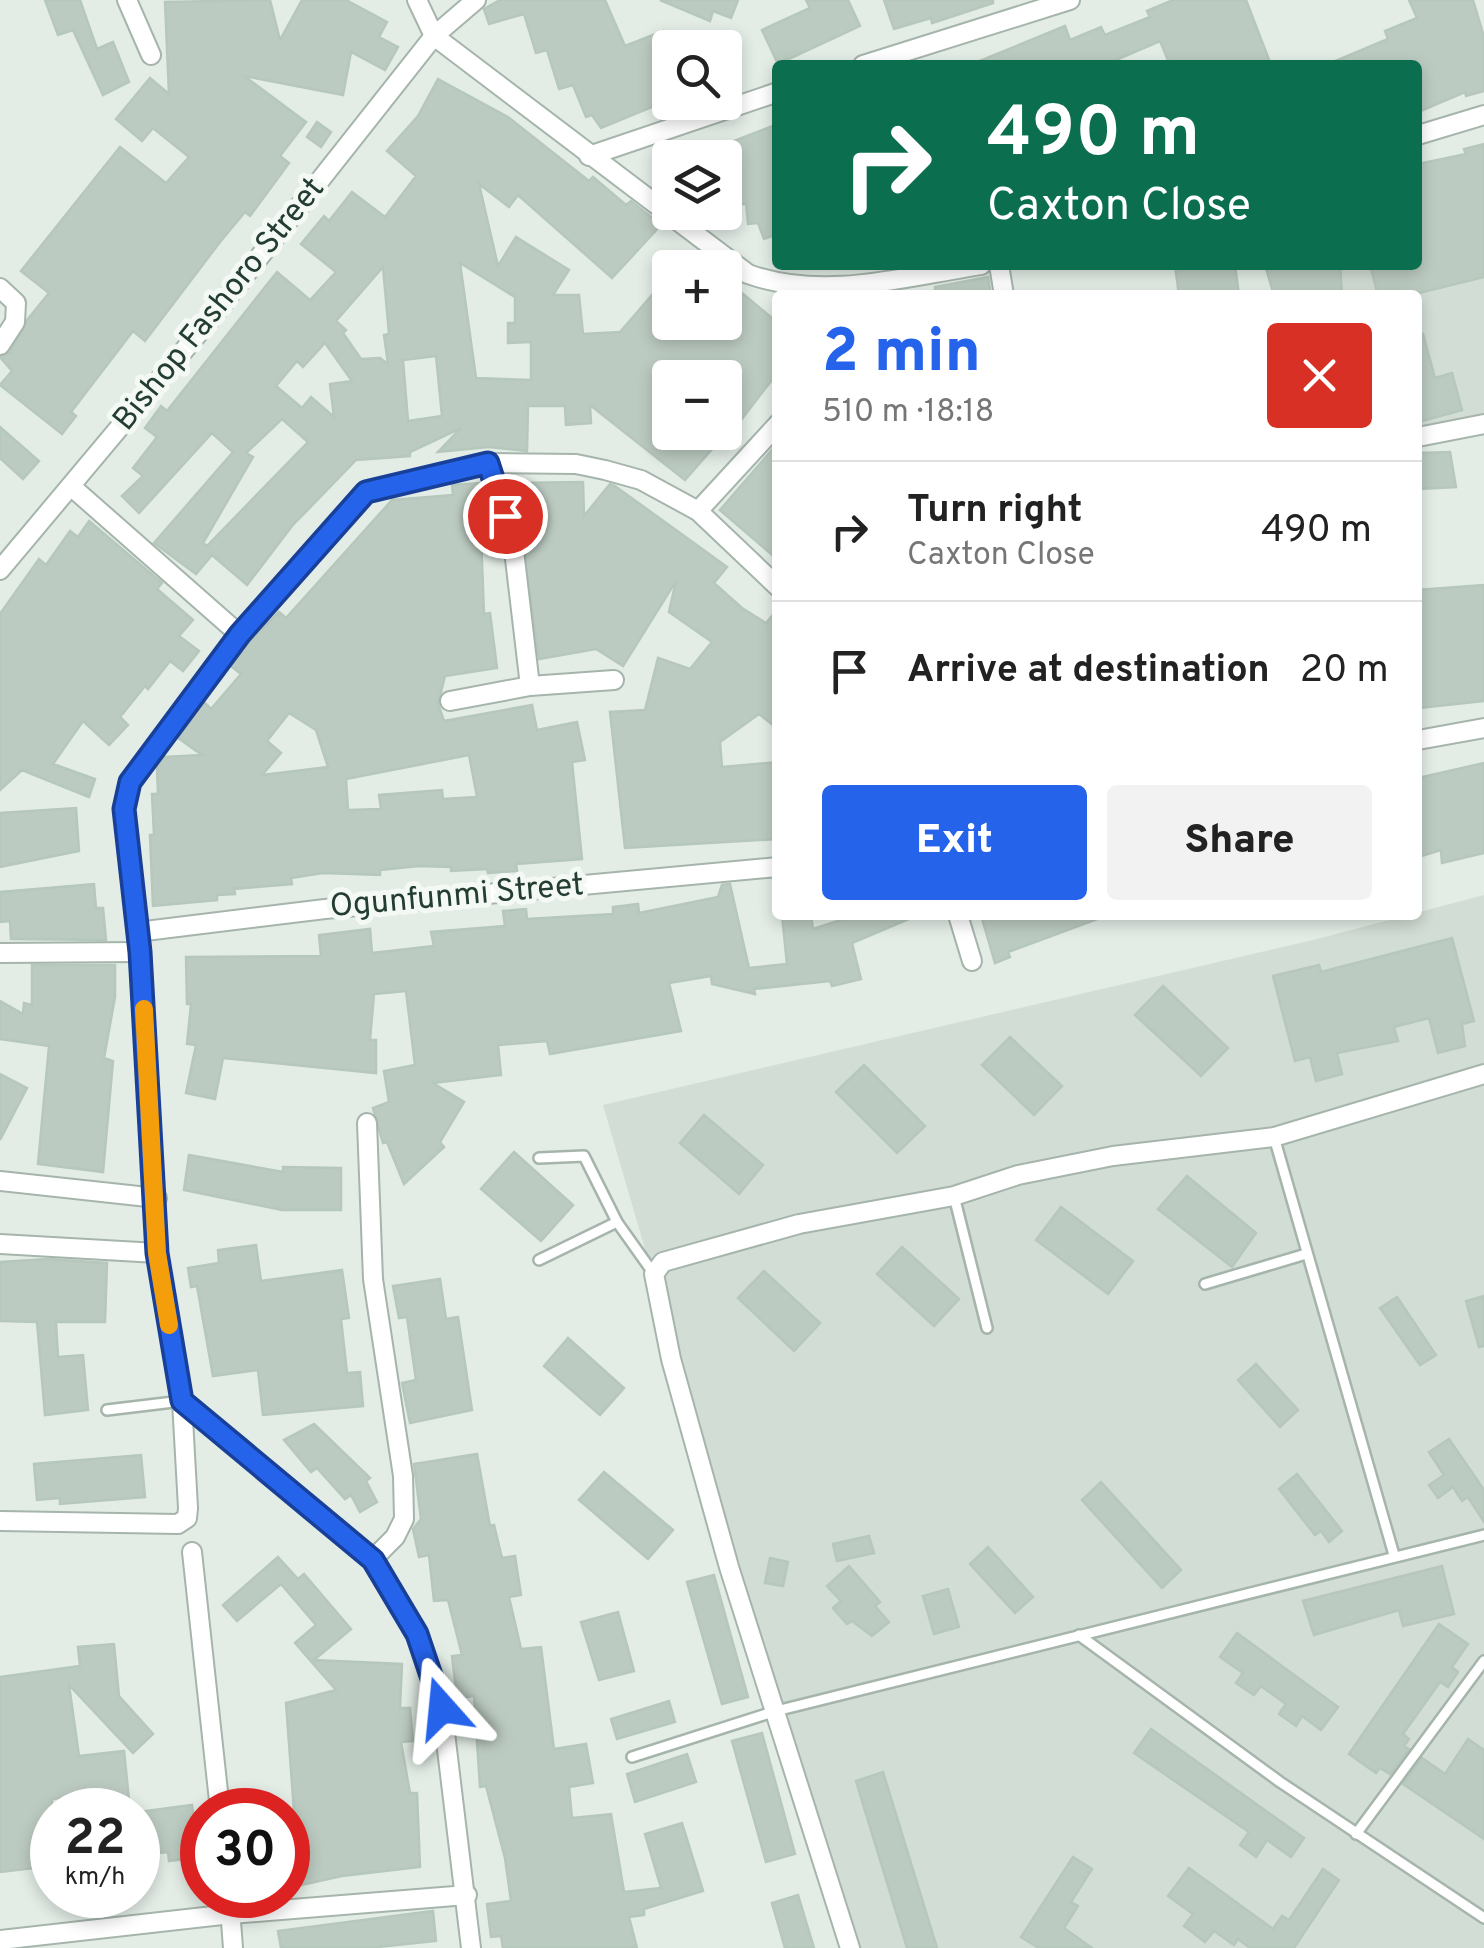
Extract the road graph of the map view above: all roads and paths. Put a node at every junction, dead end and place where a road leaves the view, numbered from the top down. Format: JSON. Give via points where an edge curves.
{"nodes":[{"id":1,"x":127,"y":0,"type":"edge"},
{"id":2,"x":417,"y":0,"type":"edge"},
{"id":3,"x":476,"y":0,"type":"edge"},
{"id":4,"x":1070,"y":0,"type":"edge"},
{"id":5,"x":434,"y":36,"type":"junction"},
{"id":6,"x":152,"y":55,"type":"dead end"},
{"id":7,"x":879,"y":60,"type":"edge"},
{"id":8,"x":772,"y":94,"type":"edge"},
{"id":9,"x":1484,"y":114,"type":"edge"},
{"id":10,"x":1422,"y":134,"type":"edge"},
{"id":11,"x":588,"y":156,"type":"junction"},
{"id":12,"x":954,"y":270,"type":"edge"},
{"id":13,"x":0,"y":288,"type":"edge"},
{"id":14,"x":835,"y":290,"type":"edge"},
{"id":15,"x":848,"y":290,"type":"edge"},
{"id":16,"x":0,"y":345,"type":"edge"},
{"id":17,"x":1484,"y":424,"type":"edge"},
{"id":18,"x":772,"y":431,"type":"edge"},
{"id":19,"x":1422,"y":436,"type":"edge"},
{"id":20,"x":488,"y":463,"type":"junction"},
{"id":21,"x":73,"y":488,"type":"junction"},
{"id":22,"x":698,"y":511,"type":"junction"},
{"id":23,"x":4,"y":556,"type":"edge"},
{"id":24,"x":772,"y":582,"type":"edge"},
{"id":25,"x":240,"y":634,"type":"junction"},
{"id":26,"x":614,"y":680,"type":"dead end"},
{"id":27,"x":530,"y":686,"type":"junction"},
{"id":28,"x":450,"y":701,"type":"dead end"},
{"id":29,"x":1484,"y":728,"type":"edge"},
{"id":30,"x":1422,"y":739,"type":"edge"},
{"id":31,"x":772,"y":868,"type":"edge"},
{"id":32,"x":960,"y":920,"type":"edge"},
{"id":33,"x":138,"y":932,"type":"junction"},
{"id":34,"x":140,"y":952,"type":"junction"},
{"id":35,"x":0,"y":953,"type":"edge"},
{"id":36,"x":972,"y":960,"type":"dead end"},
{"id":37,"x":1484,"y":1074,"type":"edge"},
{"id":38,"x":367,"y":1124,"type":"dead end"},
{"id":39,"x":1274,"y":1137,"type":"junction"},
{"id":40,"x":539,"y":1158,"type":"dead end"},
{"id":41,"x":0,"y":1181,"type":"edge"},
{"id":42,"x":954,"y":1196,"type":"junction"},
{"id":43,"x":156,"y":1205,"type":"junction"},
{"id":44,"x":617,"y":1222,"type":"junction"},
{"id":45,"x":0,"y":1244,"type":"edge"},
{"id":46,"x":157,"y":1246,"type":"junction"},
{"id":47,"x":1308,"y":1258,"type":"junction"},
{"id":48,"x":539,"y":1260,"type":"dead end"},
{"id":49,"x":654,"y":1274,"type":"junction"},
{"id":50,"x":1205,"y":1284,"type":"dead end"},
{"id":51,"x":988,"y":1328,"type":"dead end"},
{"id":52,"x":182,"y":1401,"type":"junction"},
{"id":53,"x":106,"y":1410,"type":"dead end"},
{"id":54,"x":0,"y":1520,"type":"edge"},
{"id":55,"x":1484,"y":1535,"type":"edge"},
{"id":56,"x":192,"y":1552,"type":"dead end"},
{"id":57,"x":1394,"y":1555,"type":"junction"},
{"id":58,"x":373,"y":1560,"type":"junction"},
{"id":59,"x":1079,"y":1635,"type":"junction"},
{"id":60,"x":1484,"y":1661,"type":"edge"},
{"id":61,"x":776,"y":1711,"type":"junction"},
{"id":62,"x":632,"y":1757,"type":"dead end"},
{"id":63,"x":218,"y":1788,"type":"edge"},
{"id":64,"x":1356,"y":1834,"type":"junction"},
{"id":65,"x":467,"y":1895,"type":"junction"},
{"id":66,"x":310,"y":1901,"type":"edge"},
{"id":67,"x":180,"y":1912,"type":"edge"},
{"id":68,"x":231,"y":1918,"type":"edge"},
{"id":69,"x":1484,"y":1918,"type":"edge"},
{"id":70,"x":0,"y":1940,"type":"edge"},
{"id":71,"x":233,"y":1948,"type":"edge"},
{"id":72,"x":471,"y":1948,"type":"edge"},
{"id":73,"x":850,"y":1948,"type":"edge"}],
"edges":[{"from":1,"to":6,"type":"street"},
{"from":2,"to":5,"type":"street"},
{"from":3,"to":5,"type":"street","name":"Bishop Fashoro Street"},
{"from":4,"to":7,"type":"street"},
{"from":5,"to":11,"type":"street"},
{"from":5,"to":21,"type":"street","name":"Bishop Fashoro Street"},
{"from":8,"to":11,"type":"street"},
{"from":9,"to":10,"type":"street"},
{"from":11,"to":14,"type":"street","via":[[748,274]]},
{"from":12,"to":15,"type":"street"},
{"from":13,"to":16,"type":"street","via":[[16,303],[15,322]]},
{"from":17,"to":19,"type":"street"},
{"from":18,"to":22,"type":"street"},
{"from":20,"to":22,"type":"street","via":[[605,470]]},
{"from":20,"to":25,"type":"street","via":[[366,492]]},
{"from":20,"to":27,"type":"street","via":[[513,542]]},
{"from":21,"to":23,"type":"street","name":"Bishop Fashoro Street"},
{"from":21,"to":25,"type":"street"},
{"from":22,"to":24,"type":"street"},
{"from":25,"to":33,"type":"street","via":[[130,782],[124,809]]},
{"from":26,"to":27,"type":"street"},
{"from":27,"to":28,"type":"street"},
{"from":29,"to":30,"type":"street"},
{"from":31,"to":33,"type":"street","name":"Ogunfunmi Street"},
{"from":32,"to":36,"type":"street"},
{"from":33,"to":34,"type":"street"},
{"from":34,"to":35,"type":"street"},
{"from":34,"to":43,"type":"street"},
{"from":37,"to":39,"type":"street"},
{"from":38,"to":58,"type":"street","via":[[373,1279],[404,1518]]},
{"from":39,"to":42,"type":"street","via":[[1113,1156]]},
{"from":39,"to":47,"type":"lane"},
{"from":40,"to":44,"type":"lane","via":[[584,1156]]},
{"from":41,"to":43,"type":"street"},
{"from":42,"to":49,"type":"street","via":[[798,1224],[663,1262]]},
{"from":42,"to":51,"type":"lane"},
{"from":43,"to":46,"type":"street"},
{"from":44,"to":48,"type":"lane"},
{"from":44,"to":49,"type":"lane"},
{"from":45,"to":46,"type":"street"},
{"from":46,"to":52,"type":"street"},
{"from":47,"to":50,"type":"lane"},
{"from":47,"to":57,"type":"lane"},
{"from":49,"to":61,"type":"street","via":[[729,1567]]},
{"from":52,"to":53,"type":"lane"},
{"from":52,"to":54,"type":"street","via":[[188,1508],[178,1524]]},
{"from":52,"to":58,"type":"street"},
{"from":55,"to":57,"type":"lane"},
{"from":56,"to":63,"type":"street"},
{"from":57,"to":59,"type":"lane"},
{"from":58,"to":65,"type":"street","via":[[417,1634],[442,1708]]},
{"from":59,"to":61,"type":"lane"},
{"from":59,"to":64,"type":"lane"},
{"from":60,"to":64,"type":"lane"},
{"from":61,"to":62,"type":"lane"},
{"from":61,"to":73,"type":"street"},
{"from":64,"to":69,"type":"lane"},
{"from":65,"to":66,"type":"street"},
{"from":65,"to":72,"type":"street"},
{"from":67,"to":70,"type":"street"},
{"from":68,"to":71,"type":"street"}]}
